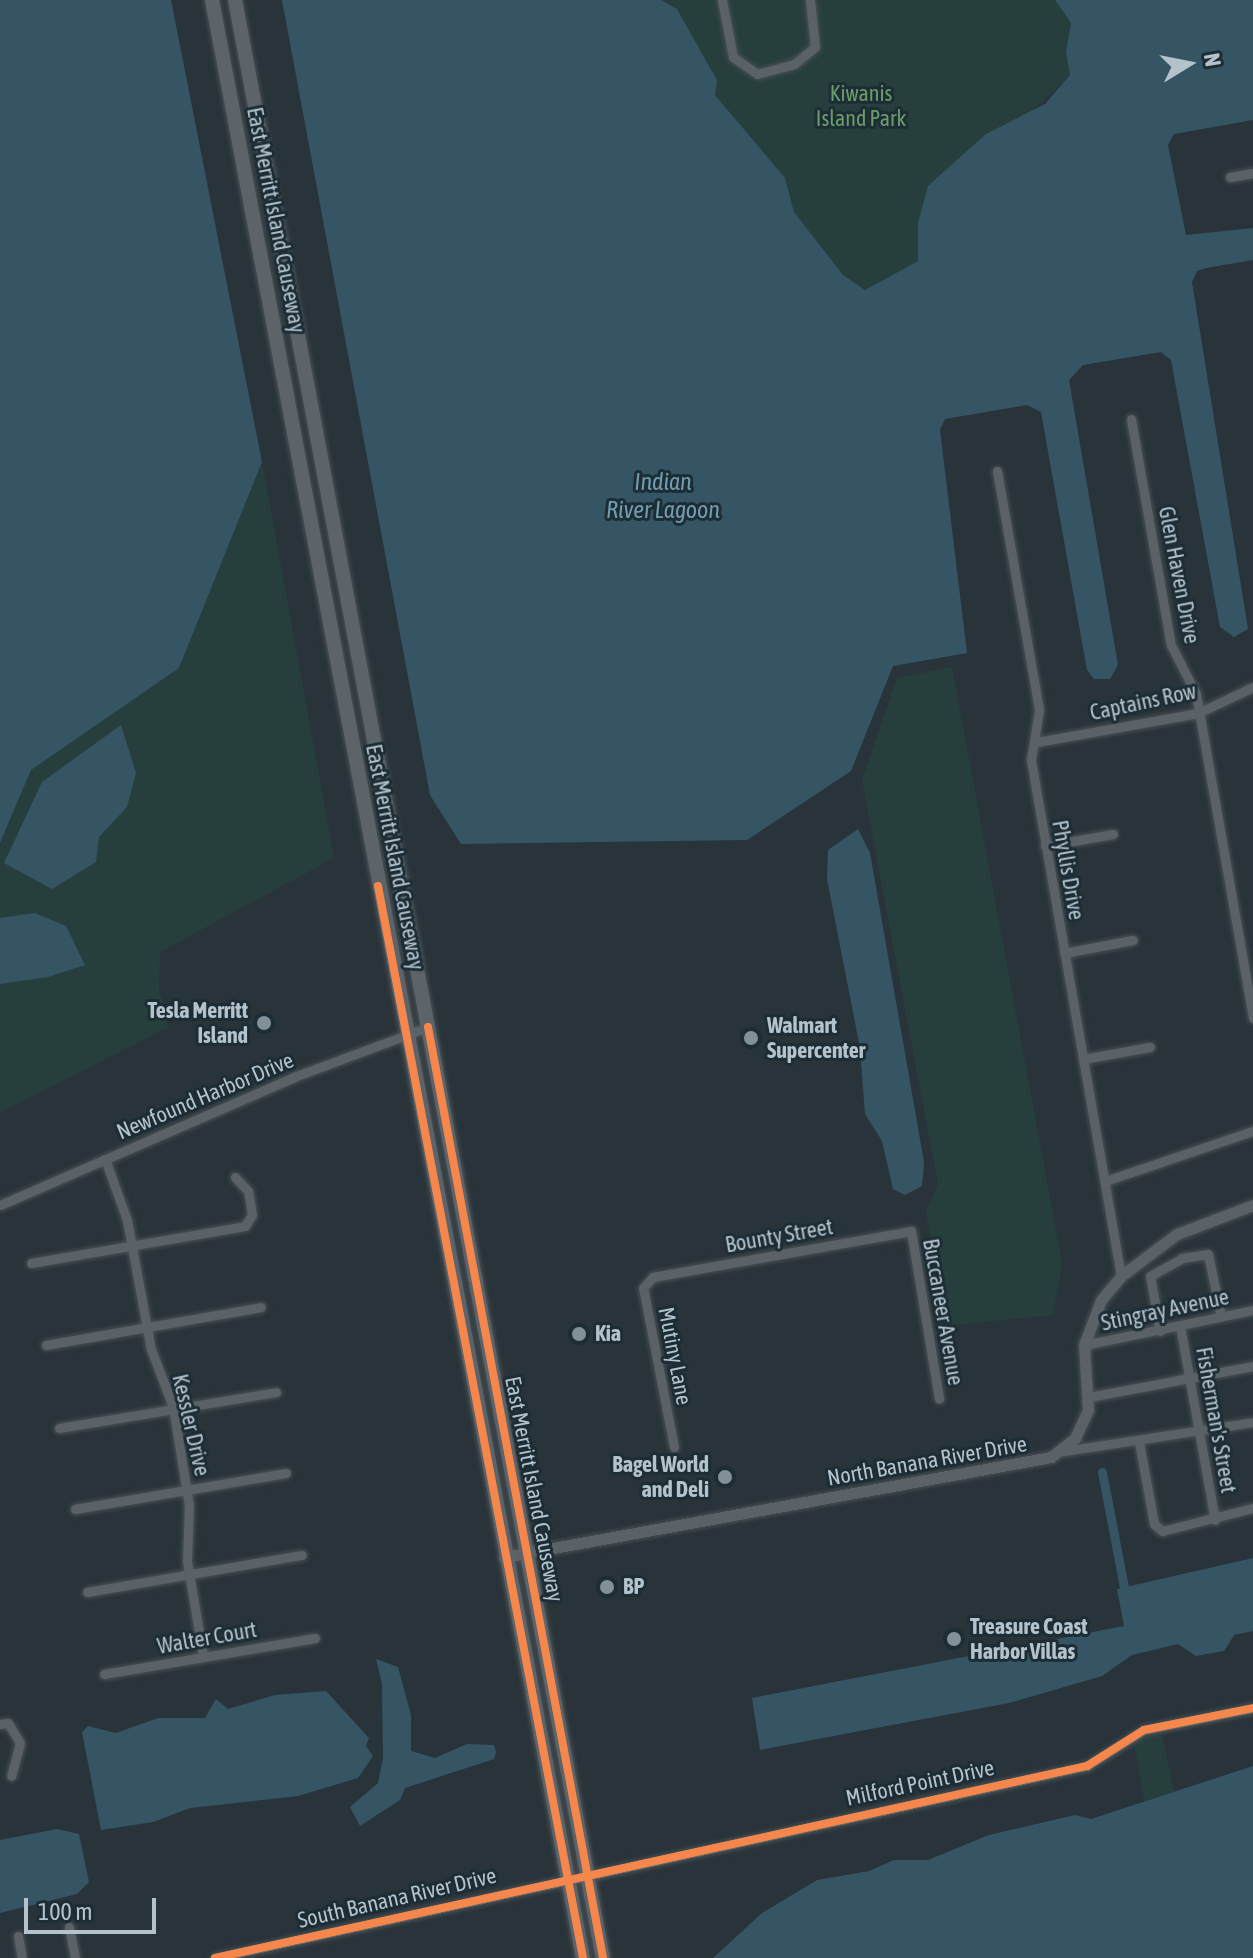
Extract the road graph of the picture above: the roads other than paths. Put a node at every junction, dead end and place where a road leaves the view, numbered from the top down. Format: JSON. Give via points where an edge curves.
{"nodes":[{"id":1,"x":212,"y":0,"type":"edge"},
{"id":2,"x":235,"y":0,"type":"edge"},
{"id":3,"x":722,"y":0,"type":"edge"},
{"id":4,"x":810,"y":0,"type":"edge"},
{"id":5,"x":1253,"y":173,"type":"edge"},
{"id":6,"x":1230,"y":177,"type":"dead end"},
{"id":7,"x":1131,"y":419,"type":"dead end"},
{"id":8,"x":997,"y":471,"type":"dead end"},
{"id":9,"x":1253,"y":687,"type":"edge"},
{"id":10,"x":1198,"y":713,"type":"junction"},
{"id":11,"x":1037,"y":742,"type":"junction"},
{"id":12,"x":1113,"y":834,"type":"dead end"},
{"id":13,"x":1045,"y":846,"type":"junction"},
{"id":14,"x":1133,"y":940,"type":"dead end"},
{"id":15,"x":1064,"y":953,"type":"junction"},
{"id":16,"x":1253,"y":1018,"type":"edge"},
{"id":17,"x":428,"y":1027,"type":"junction"},
{"id":18,"x":405,"y":1033,"type":"junction"},
{"id":19,"x":1150,"y":1047,"type":"dead end"},
{"id":20,"x":1083,"y":1059,"type":"junction"},
{"id":21,"x":1253,"y":1131,"type":"edge"},
{"id":22,"x":105,"y":1159,"type":"junction"},
{"id":23,"x":235,"y":1177,"type":"dead end"},
{"id":24,"x":1105,"y":1181,"type":"junction"},
{"id":25,"x":0,"y":1205,"type":"edge"},
{"id":26,"x":1253,"y":1205,"type":"edge"},
{"id":27,"x":911,"y":1231,"type":"joint"},
{"id":28,"x":132,"y":1245,"type":"junction"},
{"id":29,"x":31,"y":1263,"type":"dead end"},
{"id":30,"x":1121,"y":1276,"type":"junction"},
{"id":31,"x":653,"y":1277,"type":"joint"},
{"id":32,"x":261,"y":1307,"type":"dead end"},
{"id":33,"x":1253,"y":1310,"type":"edge"},
{"id":34,"x":1221,"y":1317,"type":"junction"},
{"id":35,"x":1180,"y":1326,"type":"junction"},
{"id":36,"x":146,"y":1327,"type":"junction"},
{"id":37,"x":1160,"y":1331,"type":"junction"},
{"id":38,"x":46,"y":1345,"type":"dead end"},
{"id":39,"x":1084,"y":1345,"type":"junction"},
{"id":40,"x":1253,"y":1366,"type":"edge"},
{"id":41,"x":1190,"y":1378,"type":"junction"},
{"id":42,"x":276,"y":1392,"type":"dead end"},
{"id":43,"x":1089,"y":1397,"type":"junction"},
{"id":44,"x":939,"y":1399,"type":"dead end"},
{"id":45,"x":173,"y":1407,"type":"junction"},
{"id":46,"x":1253,"y":1422,"type":"edge"},
{"id":47,"x":59,"y":1428,"type":"dead end"},
{"id":48,"x":1199,"y":1431,"type":"junction"},
{"id":49,"x":1139,"y":1442,"type":"junction"},
{"id":50,"x":674,"y":1447,"type":"dead end"},
{"id":51,"x":1064,"y":1451,"type":"junction"},
{"id":52,"x":286,"y":1473,"type":"dead end"},
{"id":53,"x":188,"y":1490,"type":"junction"},
{"id":54,"x":1253,"y":1508,"type":"edge"},
{"id":55,"x":75,"y":1509,"type":"dead end"},
{"id":56,"x":1215,"y":1520,"type":"junction"},
{"id":57,"x":528,"y":1552,"type":"junction"},
{"id":58,"x":302,"y":1555,"type":"dead end"},
{"id":59,"x":504,"y":1557,"type":"junction"},
{"id":60,"x":189,"y":1574,"type":"junction"},
{"id":61,"x":87,"y":1592,"type":"dead end"},
{"id":62,"x":315,"y":1638,"type":"dead end"},
{"id":63,"x":203,"y":1656,"type":"junction"},
{"id":64,"x":104,"y":1674,"type":"dead end"},
{"id":65,"x":1253,"y":1708,"type":"edge"},
{"id":66,"x":0,"y":1724,"type":"edge"},
{"id":67,"x":11,"y":1776,"type":"dead end"},
{"id":68,"x":587,"y":1876,"type":"junction"},
{"id":69,"x":568,"y":1880,"type":"junction"},
{"id":70,"x":69,"y":1927,"type":"dead end"},
{"id":71,"x":18,"y":1936,"type":"dead end"},
{"id":72,"x":22,"y":1958,"type":"edge"},
{"id":73,"x":75,"y":1958,"type":"edge"},
{"id":74,"x":215,"y":1958,"type":"edge"},
{"id":75,"x":583,"y":1958,"type":"edge"},
{"id":76,"x":603,"y":1958,"type":"edge"}],
"edges":[{"from":1,"to":18,"type":"main road","name":"East Merritt Island Causeway"},
{"from":2,"to":17,"type":"main road","name":"East Merritt Island Causeway"},
{"from":3,"to":4,"type":"street","via":[[733,57],[757,74],[794,64],[815,47]]},
{"from":5,"to":6,"type":"street"},
{"from":7,"to":10,"type":"street","name":"Glen Haven Drive","via":[[1171,645],[1196,694]]},
{"from":8,"to":11,"type":"street","name":"Phyllis Drive","via":[[1039,710]]},
{"from":9,"to":10,"type":"street","name":"Captains Row"},
{"from":10,"to":11,"type":"street","name":"Captains Row"},
{"from":10,"to":16,"type":"street","name":"Glen Haven Drive"},
{"from":11,"to":13,"type":"street","name":"Phyllis Drive","via":[[1031,760]]},
{"from":12,"to":13,"type":"street"},
{"from":13,"to":15,"type":"street","name":"Phyllis Drive"},
{"from":14,"to":15,"type":"street"},
{"from":15,"to":20,"type":"street","name":"Phyllis Drive"},
{"from":17,"to":18,"type":"street","name":"Newfound Harbor Drive"},
{"from":17,"to":57,"type":"main road","name":"East Merritt Island Causeway"},
{"from":18,"to":22,"type":"street","name":"Newfound Harbor Drive"},
{"from":18,"to":59,"type":"main road","name":"East Merritt Island Causeway"},
{"from":19,"to":20,"type":"street"},
{"from":20,"to":24,"type":"street","name":"Phyllis Drive"},
{"from":21,"to":24,"type":"street"},
{"from":22,"to":25,"type":"street","name":"Newfound Harbor Drive"},
{"from":22,"to":28,"type":"street","name":"Kessler Drive"},
{"from":23,"to":28,"type":"street","via":[[248,1191],[252,1215],[245,1226]]},
{"from":24,"to":30,"type":"street","name":"Phyllis Drive"},
{"from":26,"to":30,"type":"street","via":[[1177,1234]]},
{"from":27,"to":31,"type":"street","name":"Bounty Street"},
{"from":27,"to":44,"type":"street","name":"Buccaneer Avenue"},
{"from":28,"to":29,"type":"street"},
{"from":28,"to":36,"type":"street","name":"Kessler Drive"},
{"from":30,"to":39,"type":"street","via":[[1101,1300]]},
{"from":31,"to":50,"type":"street","name":"Mutiny Lane","via":[[643,1288]]},
{"from":32,"to":36,"type":"street"},
{"from":33,"to":34,"type":"street","name":"Stingray Avenue"},
{"from":34,"to":35,"type":"street","name":"Stingray Avenue"},
{"from":34,"to":37,"type":"street","via":[[1208,1254],[1182,1258],[1150,1276]]},
{"from":35,"to":37,"type":"street","name":"Stingray Avenue"},
{"from":35,"to":41,"type":"street","name":"Fisherman's Street"},
{"from":36,"to":38,"type":"street"},
{"from":36,"to":45,"type":"street","name":"Kessler Drive"},
{"from":37,"to":39,"type":"street","name":"Stingray Avenue"},
{"from":39,"to":43,"type":"street"},
{"from":40,"to":41,"type":"street"},
{"from":41,"to":43,"type":"street"},
{"from":41,"to":48,"type":"street","name":"Fisherman's Street"},
{"from":42,"to":45,"type":"street"},
{"from":43,"to":51,"type":"street","via":[[1084,1423]]},
{"from":45,"to":47,"type":"street"},
{"from":45,"to":53,"type":"street","name":"Kessler Drive"},
{"from":46,"to":48,"type":"street"},
{"from":48,"to":49,"type":"street"},
{"from":48,"to":56,"type":"street","name":"Fisherman's Street"},
{"from":49,"to":51,"type":"street"},
{"from":49,"to":56,"type":"street","via":[[1154,1524],[1167,1533]]},
{"from":51,"to":57,"type":"street","name":"North Banana River Drive","via":[[1025,1465]]},
{"from":52,"to":53,"type":"street"},
{"from":53,"to":55,"type":"street"},
{"from":53,"to":60,"type":"street","name":"Kessler Drive"},
{"from":54,"to":56,"type":"street"},
{"from":57,"to":59,"type":"street","name":"North Banana River Drive"},
{"from":57,"to":68,"type":"main road","name":"East Merritt Island Causeway"},
{"from":58,"to":60,"type":"street"},
{"from":59,"to":69,"type":"main road","name":"East Merritt Island Causeway"},
{"from":60,"to":61,"type":"street"},
{"from":60,"to":63,"type":"street","name":"Kessler Drive"},
{"from":62,"to":63,"type":"street","name":"Walter Court"},
{"from":63,"to":64,"type":"street","name":"Walter Court"},
{"from":65,"to":68,"type":"street","name":"Milford Point Drive","via":[[1144,1730],[1087,1766]]},
{"from":66,"to":67,"type":"street","via":[[8,1723],[20,1743]]},
{"from":68,"to":69,"type":"street","name":"South Banana River Drive"},
{"from":68,"to":76,"type":"main road","name":"East Merritt Island Causeway"},
{"from":69,"to":74,"type":"street","name":"South Banana River Drive"},
{"from":69,"to":75,"type":"main road","name":"East Merritt Island Causeway"},
{"from":70,"to":73,"type":"street"},
{"from":71,"to":72,"type":"street"}]}
